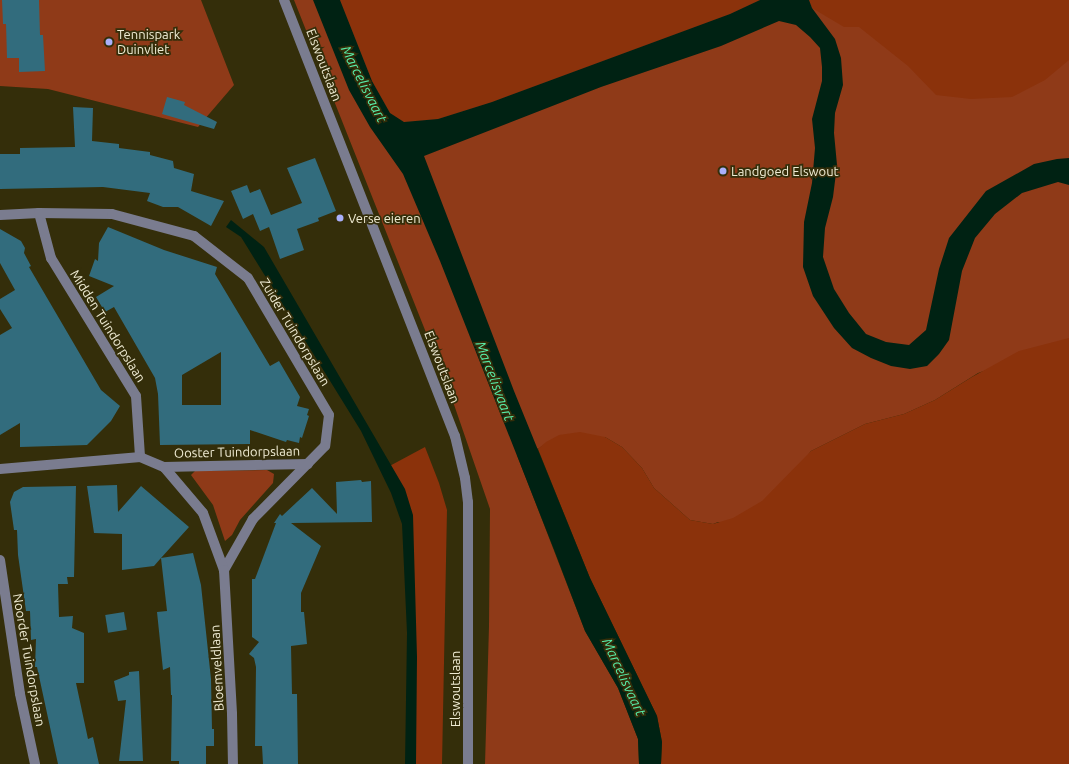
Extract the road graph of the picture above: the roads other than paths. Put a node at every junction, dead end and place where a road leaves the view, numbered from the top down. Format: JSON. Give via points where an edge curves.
{"nodes":[{"id":1,"x":284,"y":0,"type":"edge"},
{"id":2,"x":39,"y":212,"type":"junction"},
{"id":3,"x":0,"y":214,"type":"edge"},
{"id":4,"x":140,"y":458,"type":"junction"},
{"id":5,"x":308,"y":464,"type":"junction"},
{"id":6,"x":164,"y":466,"type":"junction"},
{"id":7,"x":0,"y":469,"type":"edge"},
{"id":8,"x":0,"y":560,"type":"edge"},
{"id":9,"x":224,"y":570,"type":"junction"},
{"id":10,"x":35,"y":764,"type":"edge"},
{"id":11,"x":234,"y":764,"type":"edge"},
{"id":12,"x":468,"y":764,"type":"edge"}],
"edges":[{"from":1,"to":12,"type":"street","name":"Elswoutslaan","via":[[455,436],[468,502]]},
{"from":2,"to":3,"type":"street","name":"Zuider Tuindorpslaan"},
{"from":2,"to":4,"type":"street","name":"Midden Tuindorpslaan","via":[[51,258],[136,396]]},
{"from":2,"to":5,"type":"street","name":"Zuider Tuindorpslaan","via":[[112,214],[194,236],[248,278],[329,415],[325,446]]},
{"from":4,"to":6,"type":"street","name":"Ooster Tuindorpslaan"},
{"from":4,"to":7,"type":"street","name":"Ooster Tuindorpslaan"},
{"from":5,"to":6,"type":"street","name":"Ooster Tuindorpslaan"},
{"from":5,"to":9,"type":"street","via":[[253,519]]},
{"from":6,"to":9,"type":"street","name":"Bloemveldlaan","via":[[203,513]]},
{"from":8,"to":10,"type":"street","name":"Noorder Tuindorpslaan","via":[[20,694]]},
{"from":9,"to":11,"type":"street","name":"Bloemveldlaan"}]}
